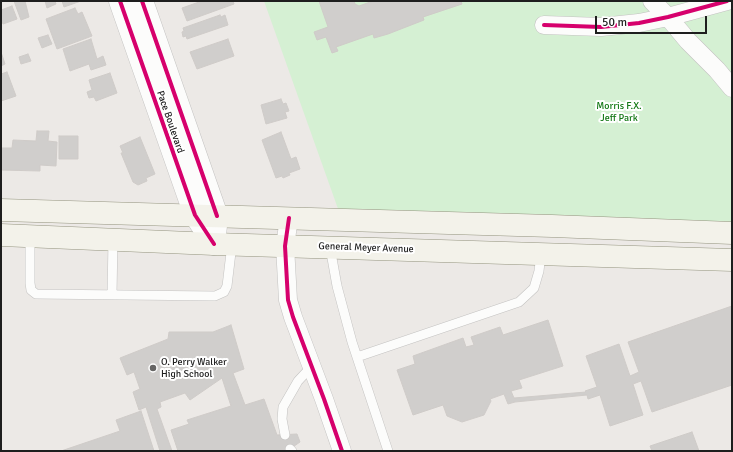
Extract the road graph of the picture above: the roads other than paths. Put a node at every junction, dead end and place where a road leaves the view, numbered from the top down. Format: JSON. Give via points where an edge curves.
{"nodes":[{"id":1,"x":120,"y":1,"type":"edge"},
{"id":2,"x":142,"y":1,"type":"edge"},
{"id":3,"x":652,"y":1,"type":"edge"},
{"id":4,"x":727,"y":1,"type":"edge"},
{"id":5,"x":668,"y":17,"type":"junction"},
{"id":6,"x":544,"y":25,"type":"dead end"},
{"id":7,"x":732,"y":88,"type":"edge"},
{"id":8,"x":1,"y":210,"type":"edge"},
{"id":9,"x":194,"y":215,"type":"junction"},
{"id":10,"x":217,"y":216,"type":"junction"},
{"id":11,"x":289,"y":218,"type":"junction"},
{"id":12,"x":732,"y":233,"type":"edge"},
{"id":13,"x":1,"y":235,"type":"edge"},
{"id":14,"x":30,"y":236,"type":"junction"},
{"id":15,"x":113,"y":240,"type":"junction"},
{"id":16,"x":223,"y":244,"type":"junction"},
{"id":17,"x":285,"y":246,"type":"junction"},
{"id":18,"x":330,"y":247,"type":"junction"},
{"id":19,"x":541,"y":254,"type":"junction"},
{"id":20,"x":732,"y":260,"type":"edge"},
{"id":21,"x":112,"y":294,"type":"junction"},
{"id":22,"x":357,"y":358,"type":"junction"},
{"id":23,"x":312,"y":366,"type":"junction"},
{"id":24,"x":285,"y":434,"type":"dead end"},
{"id":25,"x":342,"y":451,"type":"edge"},
{"id":26,"x":388,"y":451,"type":"edge"}],
"edges":[{"from":1,"to":9,"type":"street","name":"Pace Boulevard"},
{"from":2,"to":10,"type":"street","name":"Pace Boulevard"},
{"from":3,"to":5,"type":"street"},
{"from":4,"to":5,"type":"street"},
{"from":5,"to":6,"type":"street","via":[[601,27]]},
{"from":5,"to":7,"type":"street"},
{"from":8,"to":9,"type":"main road"},
{"from":9,"to":10,"type":"main road"},
{"from":9,"to":16,"type":"street","name":"Pace Boulevard"},
{"from":10,"to":11,"type":"main road"},
{"from":10,"to":16,"type":"street","name":"Pace Boulevard"},
{"from":11,"to":12,"type":"main road"},
{"from":11,"to":17,"type":"street"},
{"from":13,"to":14,"type":"main road","name":"General Meyer Avenue"},
{"from":14,"to":15,"type":"main road","name":"General Meyer Avenue"},
{"from":14,"to":21,"type":"lane","via":[[30,283],[31,290],[36,294]]},
{"from":15,"to":16,"type":"main road","name":"General Meyer Avenue"},
{"from":15,"to":21,"type":"lane"},
{"from":16,"to":17,"type":"main road","name":"General Meyer Avenue"},
{"from":16,"to":21,"type":"lane","via":[[227,286],[224,292],[215,296]]},
{"from":17,"to":18,"type":"main road","name":"General Meyer Avenue"},
{"from":17,"to":23,"type":"street","via":[[288,300]]},
{"from":18,"to":19,"type":"main road","name":"General Meyer Avenue"},
{"from":18,"to":22,"type":"lane","via":[[337,286]]},
{"from":19,"to":20,"type":"main road","name":"General Meyer Avenue"},
{"from":19,"to":22,"type":"lane","via":[[540,269],[534,288],[519,302]]},
{"from":22,"to":26,"type":"lane"},
{"from":23,"to":24,"type":"lane","via":[[298,381],[283,407]]},
{"from":23,"to":25,"type":"street"}]}
